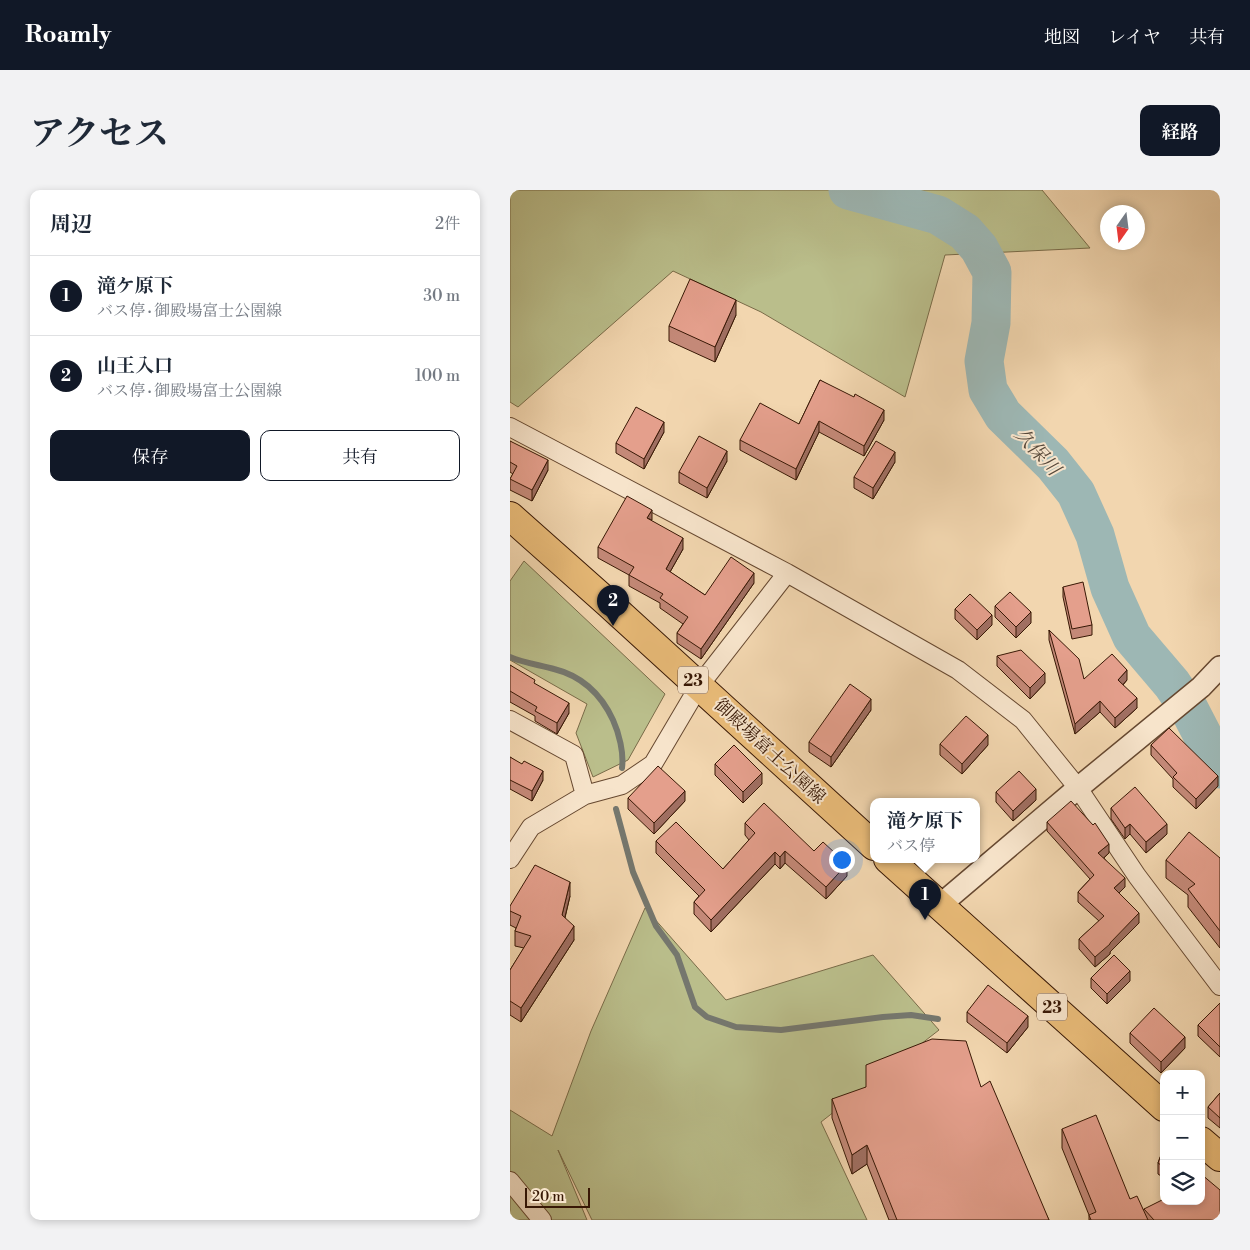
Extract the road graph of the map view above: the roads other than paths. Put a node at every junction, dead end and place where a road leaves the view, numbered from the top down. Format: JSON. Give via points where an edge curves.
{"nodes":[{"id":1,"x":510,"y":427,"type":"edge"},
{"id":2,"x":510,"y":516,"type":"edge"},
{"id":3,"x":787,"y":573,"type":"junction"},
{"id":4,"x":1220,"y":667,"type":"edge"},
{"id":5,"x":699,"y":686,"type":"junction"},
{"id":6,"x":510,"y":720,"type":"edge"},
{"id":7,"x":1078,"y":788,"type":"junction"},
{"id":8,"x":585,"y":795,"type":"junction"},
{"id":9,"x":870,"y":842,"type":"edge"},
{"id":10,"x":510,"y":859,"type":"edge"},
{"id":11,"x":892,"y":863,"type":"edge"},
{"id":12,"x":940,"y":906,"type":"junction"},
{"id":13,"x":1220,"y":986,"type":"edge"},
{"id":14,"x":1160,"y":1103,"type":"edge"},
{"id":15,"x":1205,"y":1144,"type":"edge"},
{"id":16,"x":1220,"y":1157,"type":"edge"},
{"id":17,"x":510,"y":1181,"type":"edge"},
{"id":18,"x":542,"y":1220,"type":"edge"}],
"edges":[{"from":1,"to":3,"type":"street"},
{"from":2,"to":5,"type":"main road","name":"御殿場富士公園線","number":"23"},
{"from":3,"to":5,"type":"street"},
{"from":3,"to":7,"type":"street","via":[[958,670],[1023,720]]},
{"from":4,"to":7,"type":"street","via":[[1201,687]]},
{"from":5,"to":8,"type":"street","via":[[653,764],[622,785]]},
{"from":5,"to":9,"type":"main road","name":"御殿場富士公園線","number":"23"},
{"from":6,"to":8,"type":"street","via":[[574,755]]},
{"from":7,"to":12,"type":"street"},
{"from":7,"to":13,"type":"street","via":[[1137,876]]},
{"from":8,"to":10,"type":"street","via":[[531,827]]},
{"from":11,"to":12,"type":"main road","number":"23"},
{"from":12,"to":14,"type":"main road","number":"23"},
{"from":15,"to":16,"type":"main road"},
{"from":17,"to":18,"type":"street"}]}
